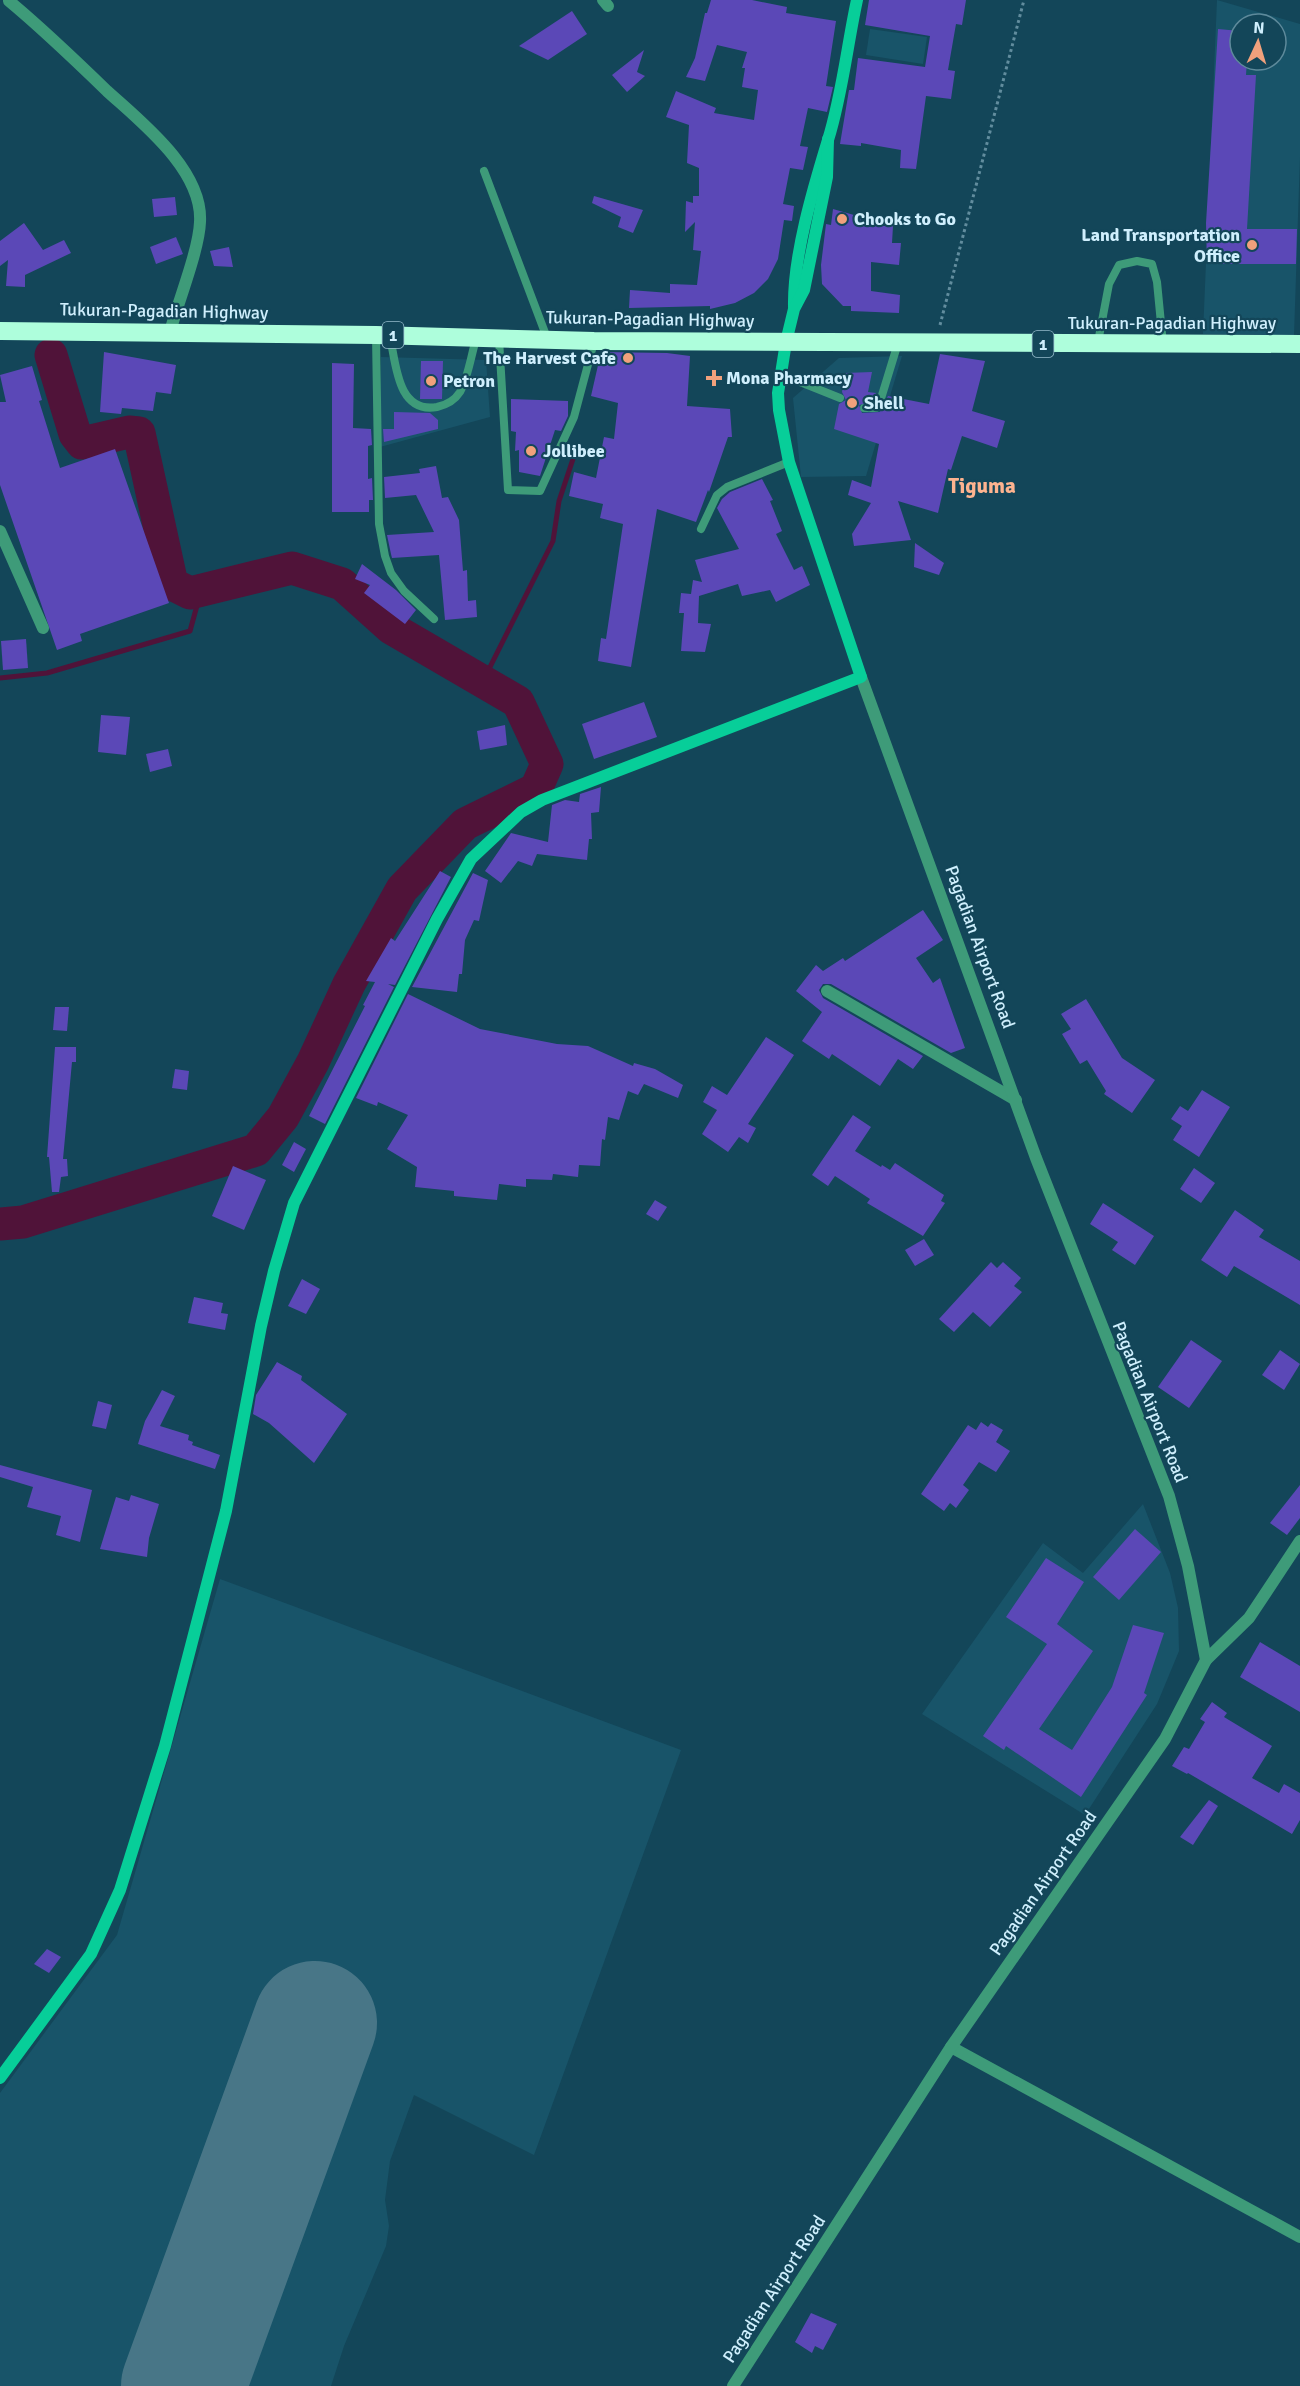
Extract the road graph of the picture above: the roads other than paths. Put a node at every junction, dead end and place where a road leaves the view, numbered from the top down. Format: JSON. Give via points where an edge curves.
{"nodes":[{"id":1,"x":857,"y":0,"type":"edge"},
{"id":2,"x":9,"y":1,"type":"edge"},
{"id":3,"x":484,"y":171,"type":"dead end"},
{"id":4,"x":0,"y":331,"type":"edge"},
{"id":5,"x":170,"y":332,"type":"junction"},
{"id":6,"x":383,"y":335,"type":"junction"},
{"id":7,"x":476,"y":338,"type":"junction"},
{"id":8,"x":499,"y":338,"type":"junction"},
{"id":9,"x":548,"y":340,"type":"junction"},
{"id":10,"x":594,"y":341,"type":"junction"},
{"id":11,"x":786,"y":342,"type":"junction"},
{"id":12,"x":898,"y":343,"type":"junction"},
{"id":13,"x":1097,"y":344,"type":"junction"},
{"id":14,"x":1163,"y":344,"type":"junction"},
{"id":15,"x":1300,"y":344,"type":"edge"},
{"id":16,"x":780,"y":374,"type":"junction"},
{"id":17,"x":840,"y":398,"type":"dead end"},
{"id":18,"x":864,"y":408,"type":"dead end"},
{"id":19,"x":789,"y":462,"type":"junction"},
{"id":20,"x":701,"y":529,"type":"dead end"},
{"id":21,"x":0,"y":531,"type":"edge"},
{"id":22,"x":434,"y":619,"type":"dead end"},
{"id":23,"x":43,"y":628,"type":"dead end"},
{"id":24,"x":861,"y":678,"type":"junction"},
{"id":25,"x":827,"y":992,"type":"dead end"},
{"id":26,"x":1016,"y":1100,"type":"junction"},
{"id":27,"x":1300,"y":1541,"type":"edge"},
{"id":28,"x":1206,"y":1660,"type":"junction"},
{"id":29,"x":951,"y":2047,"type":"junction"},
{"id":30,"x":0,"y":2079,"type":"edge"},
{"id":31,"x":1300,"y":2237,"type":"edge"},
{"id":32,"x":734,"y":2386,"type":"edge"}],
"edges":[{"from":1,"to":11,"type":"street","name":"Pagadian Airport Road","via":[[828,139],[827,177],[813,218],[804,290],[794,309]]},
{"from":2,"to":5,"type":"street","via":[[147,126],[177,161],[196,196],[199,229]]},
{"from":3,"to":9,"type":"lane"},
{"from":4,"to":5,"type":"highway","name":"Tukuran-Pagadian Highway","number":"1"},
{"from":5,"to":6,"type":"highway","name":"Tukuran-Pagadian Highway","number":"1"},
{"from":6,"to":7,"type":"highway","name":"Tukuran-Pagadian Highway","number":"1"},
{"from":6,"to":7,"type":"lane","via":[[404,394],[416,404],[432,408],[448,403],[461,391]]},
{"from":6,"to":22,"type":"lane","via":[[379,524],[391,573]]},
{"from":7,"to":8,"type":"highway","name":"Tukuran-Pagadian Highway","number":"1"},
{"from":8,"to":9,"type":"highway","name":"Tukuran-Pagadian Highway","number":"1"},
{"from":8,"to":10,"type":"lane","via":[[508,490],[540,491],[574,417]]},
{"from":9,"to":10,"type":"highway","name":"Tukuran-Pagadian Highway","number":"1"},
{"from":10,"to":11,"type":"highway","name":"Tukuran-Pagadian Highway","number":"1"},
{"from":11,"to":12,"type":"highway","name":"Tukuran-Pagadian Highway","number":"1"},
{"from":11,"to":16,"type":"street","name":"Pagadian Airport Road"},
{"from":12,"to":13,"type":"highway","name":"Tukuran-Pagadian Highway","number":"1"},
{"from":12,"to":18,"type":"lane","via":[[879,405]]},
{"from":13,"to":14,"type":"highway","name":"Tukuran-Pagadian Highway","number":"1"},
{"from":13,"to":14,"type":"lane","via":[[1110,284],[1119,265],[1137,261],[1152,264]]},
{"from":14,"to":15,"type":"highway","name":"Tukuran-Pagadian Highway","number":"1"},
{"from":16,"to":17,"type":"lane"},
{"from":16,"to":19,"type":"street","name":"Pagadian Airport Road","via":[[779,410]]},
{"from":19,"to":20,"type":"lane","via":[[726,487],[717,495]]},
{"from":19,"to":24,"type":"street","name":"Pagadian Airport Road"},
{"from":21,"to":23,"type":"street"},
{"from":24,"to":26,"type":"street","name":"Pagadian Airport Road"},
{"from":24,"to":30,"type":"street","via":[[542,800],[520,812],[471,859],[294,1203],[264,1315],[226,1511],[165,1746],[120,1890],[91,1954]]},
{"from":25,"to":26,"type":"street"},
{"from":26,"to":28,"type":"street","name":"Pagadian Airport Road","via":[[1169,1496],[1188,1566]]},
{"from":27,"to":28,"type":"street","via":[[1250,1618]]},
{"from":28,"to":29,"type":"street","name":"Pagadian Airport Road","via":[[1165,1739]]},
{"from":29,"to":31,"type":"street"},
{"from":29,"to":32,"type":"street","name":"Pagadian Airport Road"}]}
